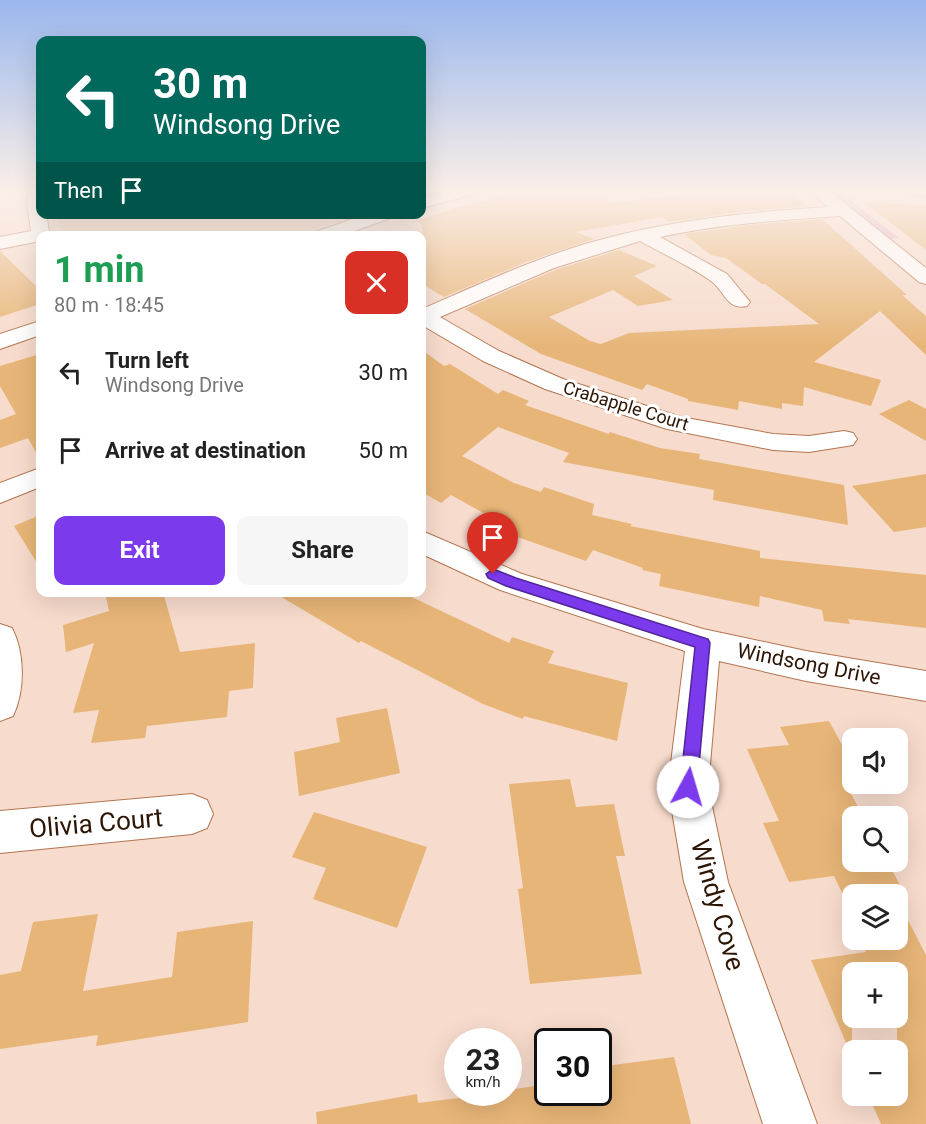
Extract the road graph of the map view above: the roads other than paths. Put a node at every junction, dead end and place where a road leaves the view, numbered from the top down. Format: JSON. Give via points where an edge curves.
{"nodes":[{"id":1,"x":620,"y":242,"type":"edge"},
{"id":2,"x":657,"y":242,"type":"edge"},
{"id":3,"x":882,"y":242,"type":"edge"},
{"id":4,"x":926,"y":278,"type":"edge"},
{"id":5,"x":740,"y":302,"type":"dead end"},
{"id":6,"x":426,"y":314,"type":"edge"},
{"id":7,"x":426,"y":318,"type":"edge"},
{"id":8,"x":36,"y":329,"type":"edge"},
{"id":9,"x":0,"y":342,"type":"edge"},
{"id":10,"x":844,"y":439,"type":"dead end"},
{"id":11,"x":36,"y":479,"type":"edge"},
{"id":12,"x":0,"y":494,"type":"edge"},
{"id":13,"x":426,"y":544,"type":"edge"},
{"id":14,"x":0,"y":638,"type":"edge"},
{"id":15,"x":702,"y":643,"type":"junction"},
{"id":16,"x":926,"y":686,"type":"edge"},
{"id":17,"x":0,"y":705,"type":"edge"},
{"id":18,"x":192,"y":814,"type":"dead end"},
{"id":19,"x":0,"y":832,"type":"edge"},
{"id":20,"x":790,"y":1124,"type":"edge"}],
"edges":[{"from":1,"to":6,"type":"street","via":[[566,256]]},
{"from":2,"to":5,"type":"street","via":[[720,278]]},
{"from":3,"to":4,"type":"street"},
{"from":7,"to":10,"type":"street","name":"Crabapple Court","via":[[491,356],[554,384],[676,424],[774,442],[809,444]]},
{"from":8,"to":9,"type":"street"},
{"from":11,"to":12,"type":"street"},
{"from":13,"to":15,"type":"street","name":"Windsong Drive","via":[[511,582]]},
{"from":14,"to":17,"type":"street","via":[[4,653]]},
{"from":15,"to":16,"type":"street","name":"Windsong Drive"},
{"from":15,"to":20,"type":"street","name":"Windy Cove","via":[[688,787],[706,882]]},
{"from":18,"to":19,"type":"street","name":"Olivia Court"}]}
